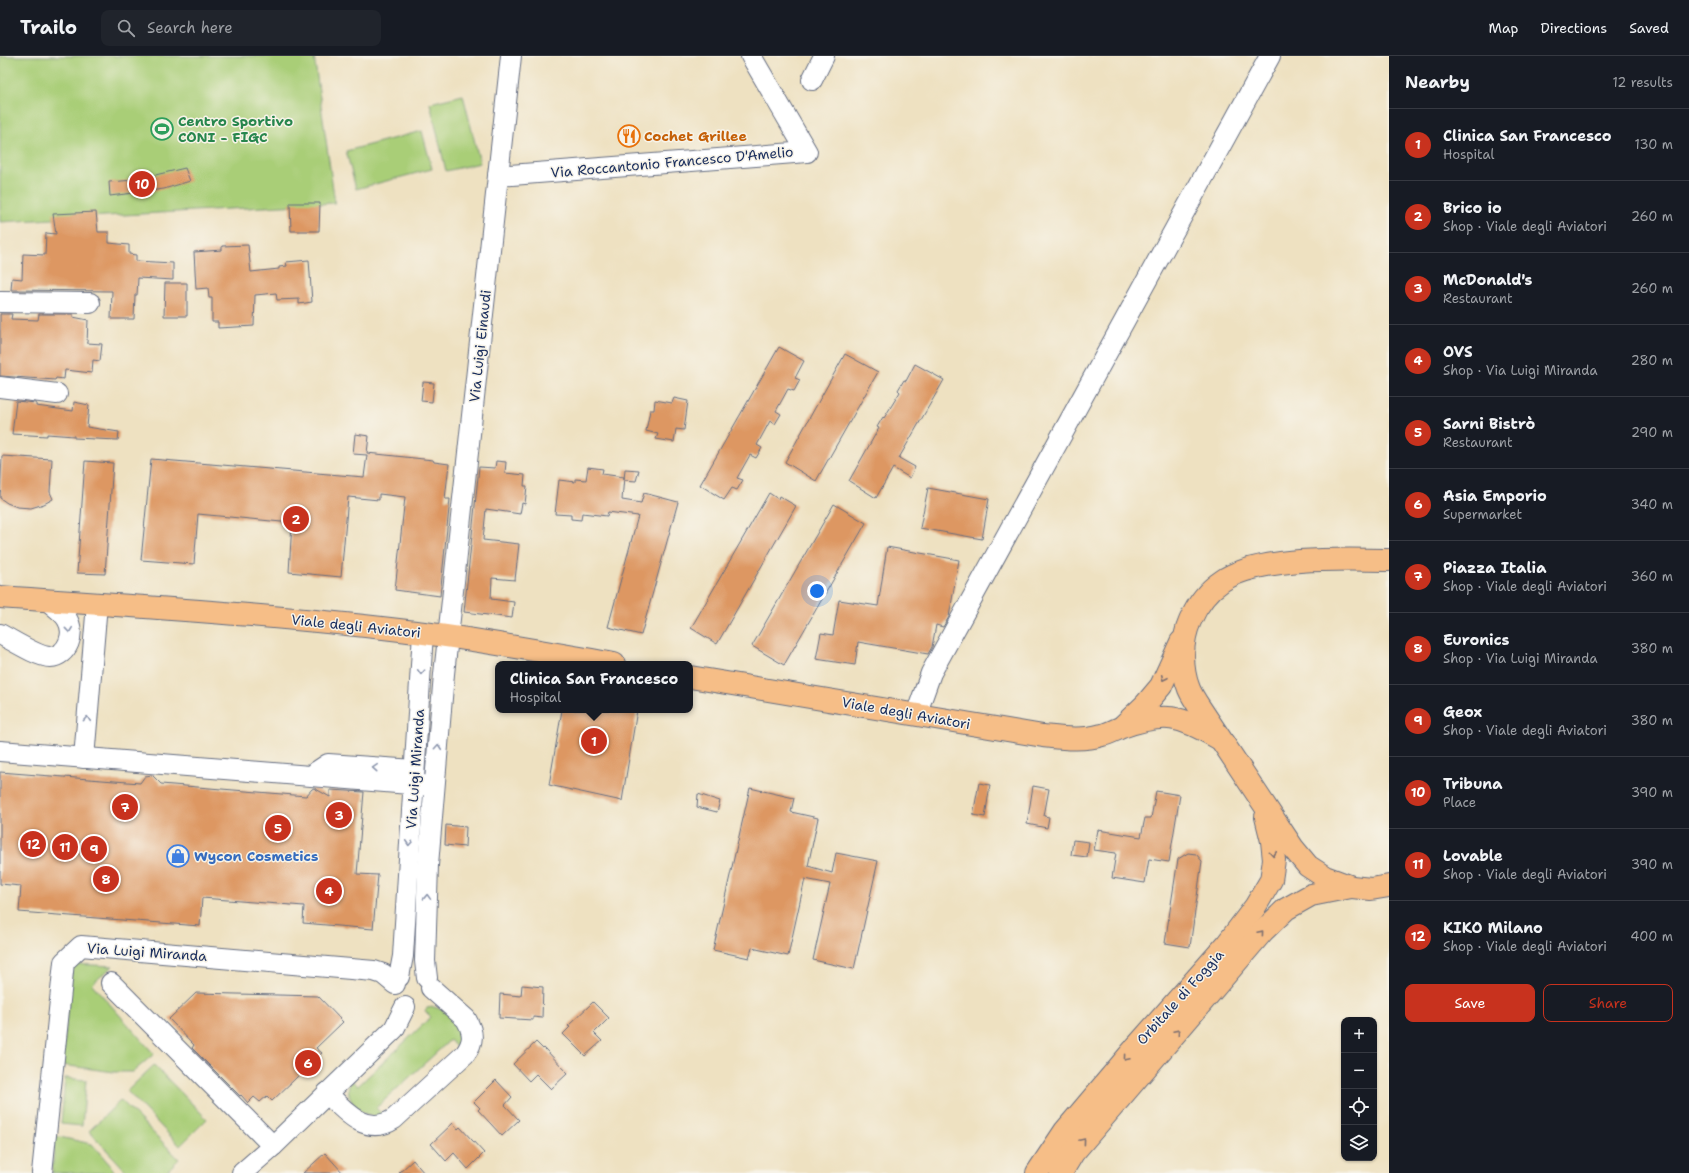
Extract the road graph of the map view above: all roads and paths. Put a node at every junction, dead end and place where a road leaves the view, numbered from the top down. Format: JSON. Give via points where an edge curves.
{"nodes":[{"id":1,"x":511,"y":56,"type":"edge"},
{"id":2,"x":752,"y":56,"type":"edge"},
{"id":3,"x":824,"y":56,"type":"edge"},
{"id":4,"x":1270,"y":56,"type":"edge"},
{"id":5,"x":812,"y":80,"type":"dead end"},
{"id":6,"x":498,"y":176,"type":"junction"},
{"id":7,"x":0,"y":302,"type":"edge"},
{"id":8,"x":90,"y":303,"type":"dead end"},
{"id":9,"x":0,"y":387,"type":"edge"},
{"id":10,"x":57,"y":394,"type":"dead end"},
{"id":11,"x":1389,"y":560,"type":"edge"},
{"id":12,"x":0,"y":597,"type":"edge"},
{"id":13,"x":47,"y":600,"type":"junction"},
{"id":14,"x":97,"y":604,"type":"junction"},
{"id":15,"x":1186,"y":630,"type":"junction"},
{"id":16,"x":423,"y":633,"type":"junction"},
{"id":17,"x":0,"y":634,"type":"edge"},
{"id":18,"x":448,"y":636,"type":"junction"},
{"id":19,"x":596,"y":661,"type":"edge"},
{"id":20,"x":693,"y":678,"type":"edge"},
{"id":21,"x":916,"y":715,"type":"junction"},
{"id":22,"x":1122,"y":727,"type":"junction"},
{"id":23,"x":1221,"y":740,"type":"junction"},
{"id":24,"x":0,"y":751,"type":"edge"},
{"id":25,"x":84,"y":758,"type":"junction"},
{"id":26,"x":414,"y":778,"type":"junction"},
{"id":27,"x":434,"y":786,"type":"junction"},
{"id":28,"x":1262,"y":803,"type":"junction"},
{"id":29,"x":1352,"y":886,"type":"junction"},
{"id":30,"x":1389,"y":886,"type":"edge"},
{"id":31,"x":404,"y":929,"type":"junction"},
{"id":32,"x":426,"y":929,"type":"junction"},
{"id":33,"x":397,"y":980,"type":"junction"},
{"id":34,"x":111,"y":983,"type":"dead end"},
{"id":35,"x":429,"y":983,"type":"junction"},
{"id":36,"x":405,"y":1007,"type":"junction"},
{"id":37,"x":327,"y":1093,"type":"junction"},
{"id":38,"x":273,"y":1146,"type":"junction"},
{"id":39,"x":42,"y":1173,"type":"edge"},
{"id":40,"x":242,"y":1173,"type":"edge"},
{"id":41,"x":1037,"y":1173,"type":"edge"},
{"id":42,"x":1061,"y":1173,"type":"edge"}],
"edges":[{"from":1,"to":6,"type":"street","name":"Via Luigi Einaudi"},
{"from":2,"to":6,"type":"street","name":"Via Roccantonio Francesco D'Amelio","via":[[807,152]]},
{"from":3,"to":5,"type":"street"},
{"from":4,"to":21,"type":"street","via":[[931,673]]},
{"from":6,"to":18,"type":"street","name":"Via Luigi Einaudi"},
{"from":7,"to":8,"type":"street"},
{"from":9,"to":10,"type":"street"},
{"from":11,"to":15,"type":"main road","name":"Viale degli Aviatori","via":[[1294,562],[1261,566],[1238,573],[1207,593],[1194,611]]},
{"from":12,"to":13,"type":"main road","name":"Viale degli Aviatori"},
{"from":13,"to":14,"type":"main road","name":"Viale degli Aviatori"},
{"from":13,"to":17,"type":"street","one_way":true,"via":[[68,619],[70,641],[65,650],[50,657],[41,655]]},
{"from":14,"to":16,"type":"main road","name":"Viale degli Aviatori","via":[[295,619]]},
{"from":25,"to":14,"type":"street","one_way":true},
{"from":15,"to":22,"type":"main road","name":"Viale degli Aviatori","one_way":true,"via":[[1161,686]]},
{"from":15,"to":23,"type":"main road","name":"Viale degli Aviatori","via":[[1184,666],[1189,689]]},
{"from":16,"to":18,"type":"main road","name":"Viale degli Aviatori"},
{"from":16,"to":26,"type":"street","name":"Via Luigi Miranda","one_way":true},
{"from":18,"to":19,"type":"main road","name":"Viale degli Aviatori"},
{"from":27,"to":18,"type":"street","name":"Via Luigi Miranda","one_way":true},
{"from":20,"to":21,"type":"main road","name":"Viale degli Aviatori"},
{"from":21,"to":22,"type":"main road","name":"Viale degli Aviatori","via":[[1072,739],[1101,736]]},
{"from":22,"to":23,"type":"main road","name":"Viale degli Aviatori","via":[[1157,717],[1176,718],[1197,725]]},
{"from":23,"to":28,"type":"main road","name":"Viale degli Aviatori"},
{"from":24,"to":25,"type":"street"},
{"from":25,"to":26,"type":"street","via":[[309,776],[328,764]]},
{"from":26,"to":27,"type":"street"},
{"from":26,"to":31,"type":"street","name":"Via Luigi Miranda","one_way":true},
{"from":32,"to":27,"type":"street","name":"Via Luigi Miranda","one_way":true},
{"from":28,"to":29,"type":"main road","name":"Viale degli Aviatori","via":[[1308,866],[1325,877]]},
{"from":28,"to":41,"type":"main road","name":"Orbitale di Foggia","one_way":true,"via":[[1274,860],[1271,880],[1255,907],[1227,944],[1070,1125]]},
{"from":29,"to":30,"type":"main road","name":"Viale degli Aviatori","via":[[1371,889]]},
{"from":42,"to":29,"type":"main road","name":"Orbitale di Foggia","one_way":true,"via":[[1073,1153],[1262,931],[1286,909],[1311,895]]},
{"from":31,"to":32,"type":"street"},
{"from":31,"to":33,"type":"street","name":"Via Luigi Miranda","via":[[402,966]]},
{"from":32,"to":35,"type":"street","name":"Via Luigi Miranda","via":[[425,961]]},
{"from":33,"to":35,"type":"street","via":[[410,971],[416,972]]},
{"from":33,"to":36,"type":"street","via":[[394,995]]},
{"from":33,"to":39,"type":"street","name":"Via Luigi Miranda","via":[[374,971],[81,946],[64,962]]},
{"from":34,"to":38,"type":"street"},
{"from":35,"to":36,"type":"street","via":[[430,996],[423,1006],[411,1009]]},
{"from":35,"to":37,"type":"street","via":[[466,1019],[472,1036],[471,1045],[465,1054],[386,1124],[372,1125],[358,1121]]},
{"from":36,"to":37,"type":"street","via":[[394,1029]]},
{"from":37,"to":38,"type":"street"},
{"from":38,"to":40,"type":"street"}]}
